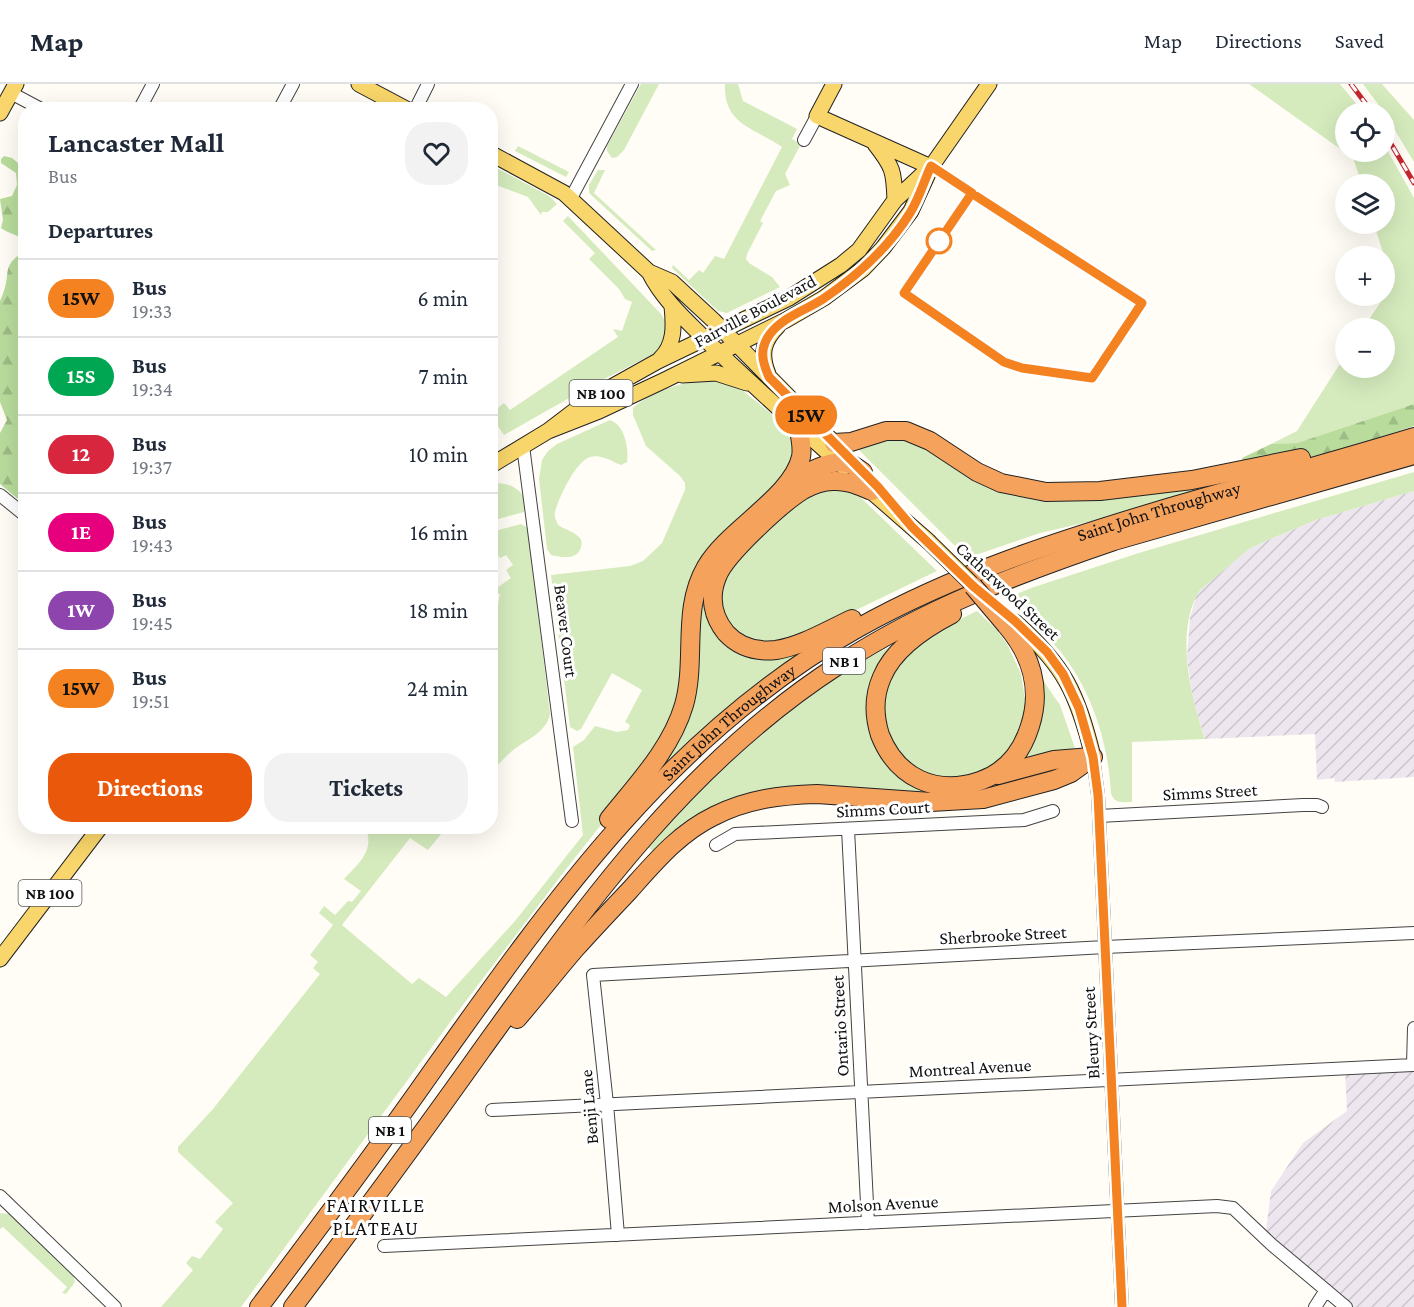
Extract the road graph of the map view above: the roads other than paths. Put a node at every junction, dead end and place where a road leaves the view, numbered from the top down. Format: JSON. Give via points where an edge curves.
{"nodes":[{"id":1,"x":153,"y":84,"type":"edge"},
{"id":2,"x":293,"y":84,"type":"edge"},
{"id":3,"x":359,"y":84,"type":"edge"},
{"id":4,"x":428,"y":84,"type":"edge"},
{"id":5,"x":632,"y":84,"type":"edge"},
{"id":6,"x":834,"y":84,"type":"edge"},
{"id":7,"x":989,"y":84,"type":"edge"},
{"id":8,"x":13,"y":89,"type":"edge"},
{"id":9,"x":32,"y":102,"type":"edge"},
{"id":10,"x":144,"y":102,"type":"edge"},
{"id":11,"x":283,"y":102,"type":"edge"},
{"id":12,"x":393,"y":102,"type":"edge"},
{"id":13,"x":419,"y":102,"type":"edge"},
{"id":14,"x":0,"y":113,"type":"edge"},
{"id":15,"x":817,"y":116,"type":"junction"},
{"id":16,"x":804,"y":140,"type":"dead end"},
{"id":17,"x":873,"y":141,"type":"junction"},
{"id":18,"x":498,"y":157,"type":"edge"},
{"id":19,"x":931,"y":166,"type":"junction"},
{"id":20,"x":571,"y":198,"type":"junction"},
{"id":21,"x":895,"y":201,"type":"junction"},
{"id":22,"x":649,"y":272,"type":"junction"},
{"id":23,"x":672,"y":306,"type":"junction"},
{"id":24,"x":786,"y":320,"type":"junction"},
{"id":25,"x":723,"y":330,"type":"junction"},
{"id":26,"x":705,"y":338,"type":"junction"},
{"id":27,"x":736,"y":344,"type":"junction"},
{"id":28,"x":719,"y":353,"type":"junction"},
{"id":29,"x":658,"y":361,"type":"junction"},
{"id":30,"x":769,"y":377,"type":"junction"},
{"id":31,"x":665,"y":380,"type":"junction"},
{"id":32,"x":752,"y":385,"type":"junction"},
{"id":33,"x":798,"y":426,"type":"junction"},
{"id":34,"x":548,"y":431,"type":"junction"},
{"id":35,"x":1414,"y":436,"type":"edge"},
{"id":36,"x":834,"y":443,"type":"junction"},
{"id":37,"x":523,"y":446,"type":"junction"},
{"id":38,"x":1414,"y":455,"type":"edge"},
{"id":39,"x":498,"y":461,"type":"edge"},
{"id":40,"x":840,"y":463,"type":"junction"},
{"id":41,"x":863,"y":471,"type":"junction"},
{"id":42,"x":788,"y":484,"type":"junction"},
{"id":43,"x":872,"y":491,"type":"junction"},
{"id":44,"x":0,"y":495,"type":"edge"},
{"id":45,"x":18,"y":510,"type":"edge"},
{"id":46,"x":912,"y":527,"type":"junction"},
{"id":47,"x":993,"y":564,"type":"junction"},
{"id":48,"x":1042,"y":568,"type":"junction"},
{"id":49,"x":973,"y":586,"type":"joint"},
{"id":50,"x":1011,"y":623,"type":"junction"},
{"id":51,"x":1093,"y":757,"type":"junction"},
{"id":52,"x":990,"y":777,"type":"junction"},
{"id":53,"x":1322,"y":807,"type":"dead end"},
{"id":54,"x":1053,"y":811,"type":"dead end"},
{"id":55,"x":1099,"y":816,"type":"junction"},
{"id":56,"x":572,"y":821,"type":"dead end"},
{"id":57,"x":848,"y":829,"type":"junction"},
{"id":58,"x":95,"y":834,"type":"edge"},
{"id":59,"x":716,"y":845,"type":"dead end"},
{"id":60,"x":1414,"y":933,"type":"edge"},
{"id":61,"x":1105,"y":947,"type":"junction"},
{"id":62,"x":518,"y":951,"type":"junction"},
{"id":63,"x":0,"y":959,"type":"edge"},
{"id":64,"x":855,"y":962,"type":"junction"},
{"id":65,"x":593,"y":975,"type":"joint"},
{"id":66,"x":1414,"y":1028,"type":"edge"},
{"id":67,"x":1111,"y":1080,"type":"junction"},
{"id":68,"x":861,"y":1092,"type":"junction"},
{"id":69,"x":608,"y":1104,"type":"junction"},
{"id":70,"x":439,"y":1110,"type":"junction"},
{"id":71,"x":492,"y":1110,"type":"dead end"},
{"id":72,"x":0,"y":1196,"type":"edge"},
{"id":73,"x":1117,"y":1210,"type":"junction"},
{"id":74,"x":868,"y":1222,"type":"junction"},
{"id":75,"x":618,"y":1235,"type":"junction"},
{"id":76,"x":384,"y":1246,"type":"dead end"},
{"id":77,"x":1326,"y":1290,"type":"junction"},
{"id":78,"x":115,"y":1307,"type":"edge"},
{"id":79,"x":259,"y":1307,"type":"edge"},
{"id":80,"x":293,"y":1307,"type":"edge"},
{"id":81,"x":1122,"y":1307,"type":"edge"},
{"id":82,"x":1315,"y":1307,"type":"edge"},
{"id":83,"x":1346,"y":1307,"type":"edge"}],
"edges":[{"from":1,"to":10,"type":"street"},
{"from":2,"to":11,"type":"street"},
{"from":3,"to":12,"type":"main road"},
{"from":4,"to":13,"type":"street"},
{"from":5,"to":20,"type":"street"},
{"from":6,"to":15,"type":"main road"},
{"from":7,"to":19,"type":"main road","name":"Fairville Boulevard","number":"NB 100"},
{"from":8,"to":9,"type":"street"},
{"from":8,"to":14,"type":"main road"},
{"from":15,"to":16,"type":"street"},
{"from":15,"to":17,"type":"main road"},
{"from":17,"to":19,"type":"main road"},
{"from":17,"to":21,"type":"main road","via":[[891,164]]},
{"from":18,"to":20,"type":"main road","name":"Catherwood Street"},
{"from":19,"to":21,"type":"main road","name":"Fairville Boulevard","number":"NB 100"},
{"from":19,"to":24,"type":"main road","name":"Fairville Boulevard","number":"NB 100","via":[[911,212],[883,248],[838,288]]},
{"from":20,"to":22,"type":"main road","name":"Catherwood Street"},
{"from":21,"to":25,"type":"main road","name":"Fairville Boulevard","number":"NB 100","via":[[859,250],[842,265],[789,298]]},
{"from":22,"to":23,"type":"main road","name":"Catherwood Street"},
{"from":22,"to":25,"type":"main road","name":"Catherwood Street","via":[[672,282]]},
{"from":23,"to":26,"type":"main road","name":"Catherwood Street"},
{"from":23,"to":29,"type":"main road","via":[[673,337]]},
{"from":24,"to":27,"type":"main road","name":"Fairville Boulevard","number":"NB 100"},
{"from":24,"to":30,"type":"main road","via":[[771,333],[762,351]]},
{"from":25,"to":26,"type":"main road","name":"Fairville Boulevard","number":"NB 100"},
{"from":25,"to":27,"type":"main road","name":"Catherwood Street"},
{"from":26,"to":28,"type":"main road","name":"Catherwood Street"},
{"from":26,"to":29,"type":"main road","name":"Fairville Boulevard","number":"NB 100"},
{"from":27,"to":28,"type":"main road","name":"Fairville Boulevard","number":"NB 100"},
{"from":27,"to":30,"type":"main road","name":"Catherwood Street"},
{"from":28,"to":31,"type":"main road","name":"Fairville Boulevard","number":"NB 100"},
{"from":28,"to":32,"type":"main road","name":"Catherwood Street"},
{"from":29,"to":34,"type":"main road","name":"Fairville Boulevard","number":"NB 100","via":[[590,399]]},
{"from":30,"to":36,"type":"main road","name":"Catherwood Street"},
{"from":31,"to":32,"type":"main road","via":[[716,373]]},
{"from":31,"to":34,"type":"main road","name":"Fairville Boulevard","number":"NB 100"},
{"from":32,"to":33,"type":"main road","name":"Catherwood Street"},
{"from":33,"to":40,"type":"main road","name":"Catherwood Street"},
{"from":33,"to":42,"type":"highway","via":[[801,457]]},
{"from":34,"to":37,"type":"main road","name":"Fairville Boulevard","number":"NB 100"},
{"from":35,"to":36,"type":"highway","via":[[1192,480],[1068,493],[1001,483],[906,431],[886,431]]},
{"from":35,"to":47,"type":"highway","name":"Saint John Throughway","number":"NB 1","via":[[1110,525]]},
{"from":36,"to":41,"type":"main road","name":"Catherwood Street"},
{"from":37,"to":39,"type":"main road","name":"Fairville Boulevard","number":"NB 100"},
{"from":37,"to":56,"type":"street","name":"Beaver Court"},
{"from":38,"to":48,"type":"highway","name":"Saint John Throughway","number":"NB 1","via":[[1114,541]]},
{"from":40,"to":41,"type":"highway"},
{"from":40,"to":42,"type":"highway","via":[[807,471]]},
{"from":40,"to":43,"type":"main road","name":"Catherwood Street"},
{"from":41,"to":46,"type":"main road","name":"Catherwood Street"},
{"from":42,"to":62,"type":"highway","via":[[718,550],[701,575],[690,620],[684,705],[675,726],[659,756],[591,842]]},
{"from":43,"to":46,"type":"main road","name":"Catherwood Street"},
{"from":43,"to":47,"type":"highway","via":[[846,481],[812,485],[755,530],[722,566],[713,590],[715,614],[729,636],[752,649],[779,649],[923,588]]},
{"from":44,"to":45,"type":"street"},
{"from":46,"to":49,"type":"main road","name":"Catherwood Street","bridge":true},
{"from":47,"to":62,"type":"highway","name":"Saint John Throughway","number":"NB 1","via":[[861,626],[752,699],[677,764],[633,809]]},
{"from":48,"to":52,"type":"highway","via":[[915,637],[889,664],[878,687],[879,730],[888,753],[907,773],[946,787]]},
{"from":48,"to":70,"type":"highway","name":"Saint John Throughway","number":"NB 1","via":[[927,614],[870,646],[792,698],[723,754],[620,864]]},
{"from":49,"to":50,"type":"highway","bridge":true},
{"from":50,"to":51,"type":"main road","name":"Catherwood Street","via":[[1047,652],[1063,674],[1079,708]]},
{"from":50,"to":52,"type":"highway","via":[[1034,677],[1034,708],[1018,753]]},
{"from":51,"to":52,"type":"highway","via":[[1054,760]]},
{"from":51,"to":55,"type":"street","name":"Bleury Street"},
{"from":51,"to":70,"type":"highway","via":[[1053,780],[983,799],[948,802],[817,794],[780,796],[745,803],[703,822],[679,838],[592,931]]},
{"from":53,"to":55,"type":"street","name":"Simms Street"},
{"from":54,"to":57,"type":"street","name":"Simms Court","via":[[1024,820]]},
{"from":55,"to":61,"type":"street","name":"Bleury Street"},
{"from":57,"to":59,"type":"street","name":"Simms Court","via":[[735,834]]},
{"from":57,"to":64,"type":"street","name":"Ontario Street"},
{"from":58,"to":63,"type":"main road","number":"NB 100"},
{"from":60,"to":61,"type":"street","name":"Sherbrooke Street"},
{"from":61,"to":64,"type":"street","name":"Sherbrooke Street"},
{"from":61,"to":67,"type":"street","name":"Bleury Street"},
{"from":62,"to":79,"type":"highway","name":"Saint John Throughway","number":"NB 1"},
{"from":64,"to":65,"type":"street","name":"Sherbrooke Street"},
{"from":64,"to":68,"type":"street","name":"Ontario Street"},
{"from":65,"to":69,"type":"street","name":"Benji Lane"},
{"from":66,"to":67,"type":"street","name":"Montreal Avenue","via":[[1413,1065]]},
{"from":67,"to":68,"type":"street","name":"Montreal Avenue"},
{"from":67,"to":73,"type":"street","name":"Bleury Street"},
{"from":68,"to":69,"type":"street","name":"Montreal Avenue"},
{"from":68,"to":74,"type":"street","name":"Ontario Street"},
{"from":69,"to":71,"type":"street","name":"Montreal Avenue"},
{"from":69,"to":75,"type":"street","name":"Benji Lane"},
{"from":70,"to":80,"type":"highway","name":"Saint John Throughway","number":"NB 1"},
{"from":72,"to":78,"type":"street"},
{"from":73,"to":74,"type":"street","name":"Molson Avenue"},
{"from":73,"to":77,"type":"street","name":"Molson Avenue","via":[[1233,1208]]},
{"from":73,"to":81,"type":"street","name":"Bleury Street"},
{"from":74,"to":75,"type":"street","name":"Molson Avenue"},
{"from":75,"to":76,"type":"street","name":"Molson Avenue"},
{"from":77,"to":82,"type":"street"},
{"from":77,"to":83,"type":"street","name":"Molson Avenue"}]}
